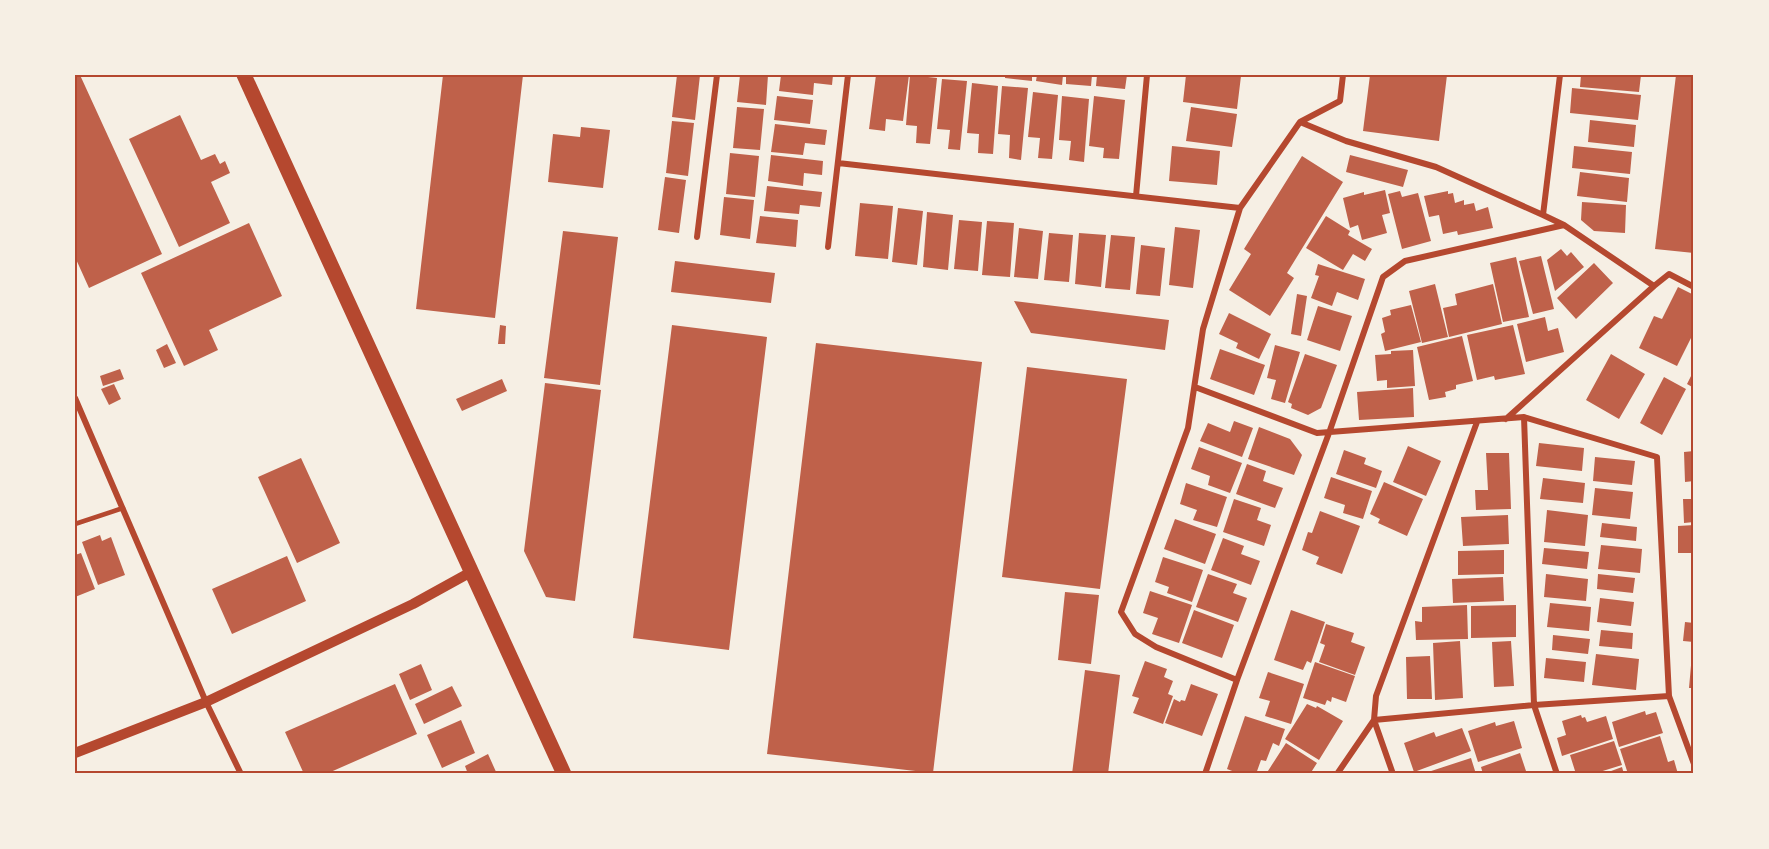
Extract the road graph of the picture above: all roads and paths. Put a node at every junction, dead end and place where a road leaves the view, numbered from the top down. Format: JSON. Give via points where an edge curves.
{"nodes":[{"id":1,"x":244,"y":75,"type":"edge"},
{"id":2,"x":717,"y":75,"type":"edge"},
{"id":3,"x":848,"y":75,"type":"edge"},
{"id":4,"x":1147,"y":75,"type":"edge"},
{"id":5,"x":1343,"y":75,"type":"edge"},
{"id":6,"x":1560,"y":75,"type":"edge"},
{"id":7,"x":1300,"y":122,"type":"junction"},
{"id":8,"x":838,"y":162,"type":"junction"},
{"id":9,"x":1136,"y":196,"type":"junction"},
{"id":10,"x":1240,"y":208,"type":"junction"},
{"id":11,"x":1543,"y":215,"type":"junction"},
{"id":12,"x":1564,"y":225,"type":"junction"},
{"id":13,"x":697,"y":237,"type":"dead end"},
{"id":14,"x":828,"y":247,"type":"dead end"},
{"id":15,"x":1654,"y":286,"type":"junction"},
{"id":16,"x":1694,"y":287,"type":"edge"},
{"id":17,"x":1195,"y":387,"type":"junction"},
{"id":18,"x":75,"y":398,"type":"edge"},
{"id":19,"x":1524,"y":417,"type":"junction"},
{"id":20,"x":1506,"y":419,"type":"junction"},
{"id":21,"x":1477,"y":422,"type":"junction"},
{"id":22,"x":1329,"y":433,"type":"junction"},
{"id":23,"x":123,"y":508,"type":"junction"},
{"id":24,"x":75,"y":524,"type":"edge"},
{"id":25,"x":471,"y":572,"type":"junction"},
{"id":26,"x":1237,"y":680,"type":"junction"},
{"id":27,"x":1669,"y":696,"type":"junction"},
{"id":28,"x":206,"y":702,"type":"junction"},
{"id":29,"x":1534,"y":705,"type":"junction"},
{"id":30,"x":1374,"y":720,"type":"junction"},
{"id":31,"x":75,"y":753,"type":"edge"},
{"id":32,"x":1694,"y":764,"type":"edge"},
{"id":33,"x":241,"y":774,"type":"edge"},
{"id":34,"x":564,"y":774,"type":"edge"},
{"id":35,"x":1205,"y":774,"type":"edge"},
{"id":36,"x":1338,"y":774,"type":"edge"},
{"id":37,"x":1393,"y":774,"type":"edge"},
{"id":38,"x":1557,"y":774,"type":"edge"}],
"edges":[{"from":1,"to":25,"type":"main road"},
{"from":2,"to":13,"type":"street"},
{"from":3,"to":8,"type":"street"},
{"from":4,"to":9,"type":"street"},
{"from":5,"to":7,"type":"street","via":[[1340,101]]},
{"from":6,"to":11,"type":"street"},
{"from":7,"to":10,"type":"street"},
{"from":7,"to":11,"type":"street","via":[[1346,141],[1436,167]]},
{"from":8,"to":9,"type":"street"},
{"from":8,"to":14,"type":"street"},
{"from":9,"to":10,"type":"street"},
{"from":10,"to":17,"type":"street","via":[[1203,329]]},
{"from":11,"to":12,"type":"street"},
{"from":12,"to":15,"type":"street"},
{"from":12,"to":22,"type":"street","via":[[1405,261],[1383,277]]},
{"from":15,"to":16,"type":"street","via":[[1669,274]]},
{"from":15,"to":20,"type":"street"},
{"from":17,"to":22,"type":"street","via":[[1317,433]]},
{"from":17,"to":26,"type":"street","via":[[1188,428],[1121,612],[1135,634],[1156,647]]},
{"from":18,"to":23,"type":"street"},
{"from":19,"to":20,"type":"street"},
{"from":19,"to":27,"type":"street","via":[[1657,457]]},
{"from":19,"to":29,"type":"street"},
{"from":20,"to":21,"type":"street"},
{"from":21,"to":22,"type":"street"},
{"from":21,"to":30,"type":"street","via":[[1376,696]]},
{"from":22,"to":26,"type":"street"},
{"from":23,"to":24,"type":"lane"},
{"from":23,"to":28,"type":"street"},
{"from":25,"to":28,"type":"street"},
{"from":25,"to":34,"type":"main road"},
{"from":26,"to":35,"type":"street"},
{"from":27,"to":29,"type":"street"},
{"from":27,"to":32,"type":"street"},
{"from":28,"to":31,"type":"street"},
{"from":28,"to":33,"type":"street"},
{"from":29,"to":30,"type":"street"},
{"from":29,"to":38,"type":"street"},
{"from":30,"to":36,"type":"street"},
{"from":30,"to":37,"type":"street"}]}
